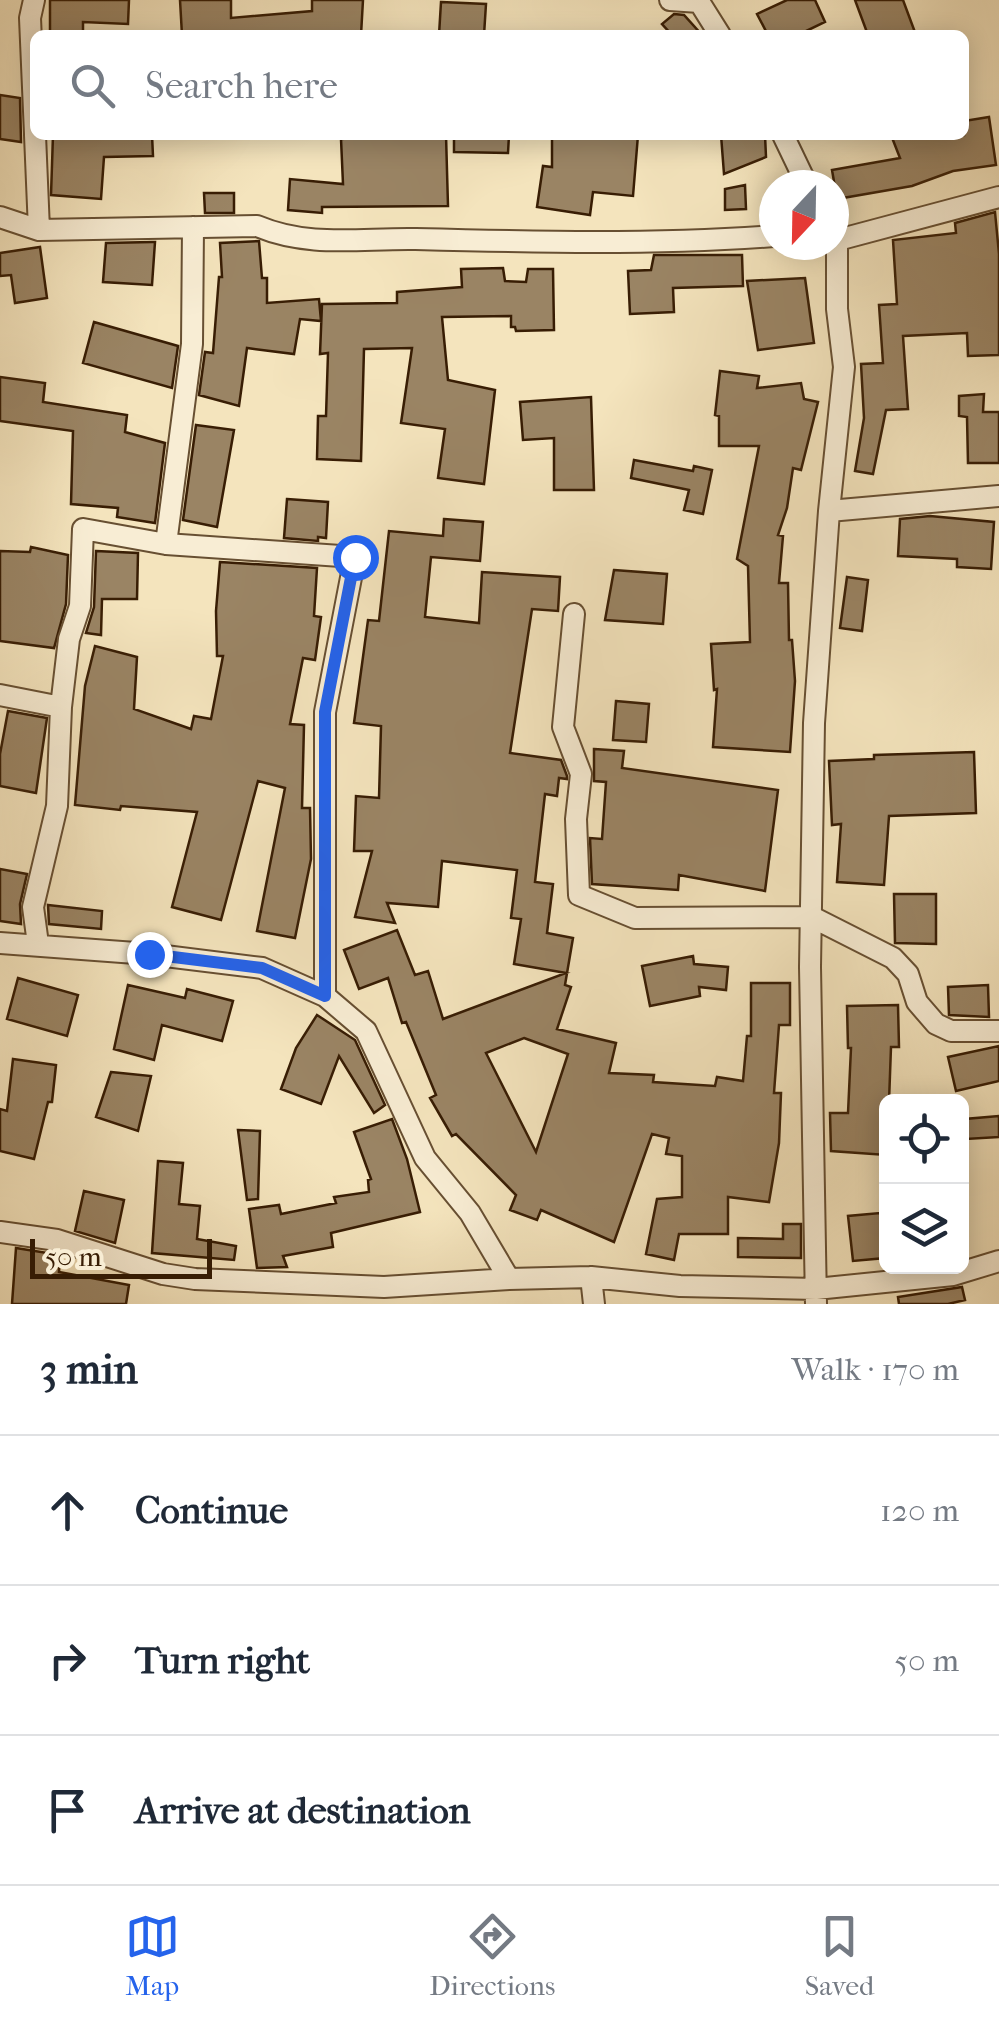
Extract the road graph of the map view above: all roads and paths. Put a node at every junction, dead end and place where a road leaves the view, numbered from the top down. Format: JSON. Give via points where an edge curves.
{"nodes":[{"id":1,"x":34,"y":0,"type":"edge"},
{"id":2,"x":670,"y":0,"type":"edge"},
{"id":3,"x":698,"y":1,"type":"edge"},
{"id":4,"x":31,"y":30,"type":"edge"},
{"id":5,"x":717,"y":30,"type":"edge"},
{"id":6,"x":35,"y":140,"type":"edge"},
{"id":7,"x":786,"y":140,"type":"edge"},
{"id":8,"x":800,"y":170,"type":"edge"},
{"id":9,"x":999,"y":197,"type":"edge"},
{"id":10,"x":0,"y":217,"type":"edge"},
{"id":11,"x":192,"y":227,"type":"junction"},
{"id":12,"x":39,"y":230,"type":"junction"},
{"id":13,"x":849,"y":236,"type":"edge"},
{"id":14,"x":759,"y":237,"type":"edge"},
{"id":15,"x":835,"y":260,"type":"edge"},
{"id":16,"x":999,"y":496,"type":"edge"},
{"id":17,"x":829,"y":511,"type":"junction"},
{"id":18,"x":166,"y":544,"type":"junction"},
{"id":19,"x":574,"y":614,"type":"dead end"},
{"id":20,"x":0,"y":695,"type":"edge"},
{"id":21,"x":61,"y":706,"type":"junction"},
{"id":22,"x":812,"y":917,"type":"junction"},
{"id":23,"x":0,"y":943,"type":"edge"},
{"id":24,"x":38,"y":944,"type":"junction"},
{"id":25,"x":325,"y":996,"type":"junction"},
{"id":26,"x":999,"y":1031,"type":"edge"},
{"id":27,"x":0,"y":1232,"type":"edge"},
{"id":28,"x":999,"y":1261,"type":"edge"},
{"id":29,"x":591,"y":1277,"type":"junction"},
{"id":30,"x":509,"y":1279,"type":"junction"},
{"id":31,"x":816,"y":1297,"type":"edge"},
{"id":32,"x":594,"y":1304,"type":"edge"}],
"edges":[{"from":1,"to":4,"type":"street"},
{"from":2,"to":3,"type":"street"},
{"from":3,"to":5,"type":"street"},
{"from":6,"to":12,"type":"street"},
{"from":7,"to":8,"type":"street"},
{"from":9,"to":13,"type":"street"},
{"from":10,"to":12,"type":"street"},
{"from":11,"to":12,"type":"street"},
{"from":11,"to":14,"type":"street","via":[[257,226],[320,242],[676,244]]},
{"from":11,"to":18,"type":"street","via":[[192,344]]},
{"from":15,"to":17,"type":"street","via":[[844,367]]},
{"from":16,"to":17,"type":"street"},
{"from":17,"to":22,"type":"street","via":[[814,723]]},
{"from":18,"to":21,"type":"street","via":[[83,528],[80,606]]},
{"from":18,"to":25,"type":"street","via":[[355,557],[325,712]]},
{"from":19,"to":22,"type":"street","via":[[563,727],[580,774],[579,895],[635,918]]},
{"from":20,"to":21,"type":"street"},
{"from":21,"to":24,"type":"street","via":[[57,806],[33,907]]},
{"from":22,"to":26,"type":"street","via":[[893,958],[936,1024],[951,1031]]},
{"from":22,"to":31,"type":"street"},
{"from":23,"to":24,"type":"street"},
{"from":24,"to":25,"type":"street","via":[[262,968]]},
{"from":25,"to":30,"type":"street","via":[[366,1031],[424,1158],[470,1213]]},
{"from":27,"to":30,"type":"street","via":[[57,1240],[194,1279],[384,1287]]},
{"from":28,"to":31,"type":"street"},
{"from":29,"to":30,"type":"street"},
{"from":29,"to":31,"type":"street"},
{"from":29,"to":32,"type":"street"}]}
